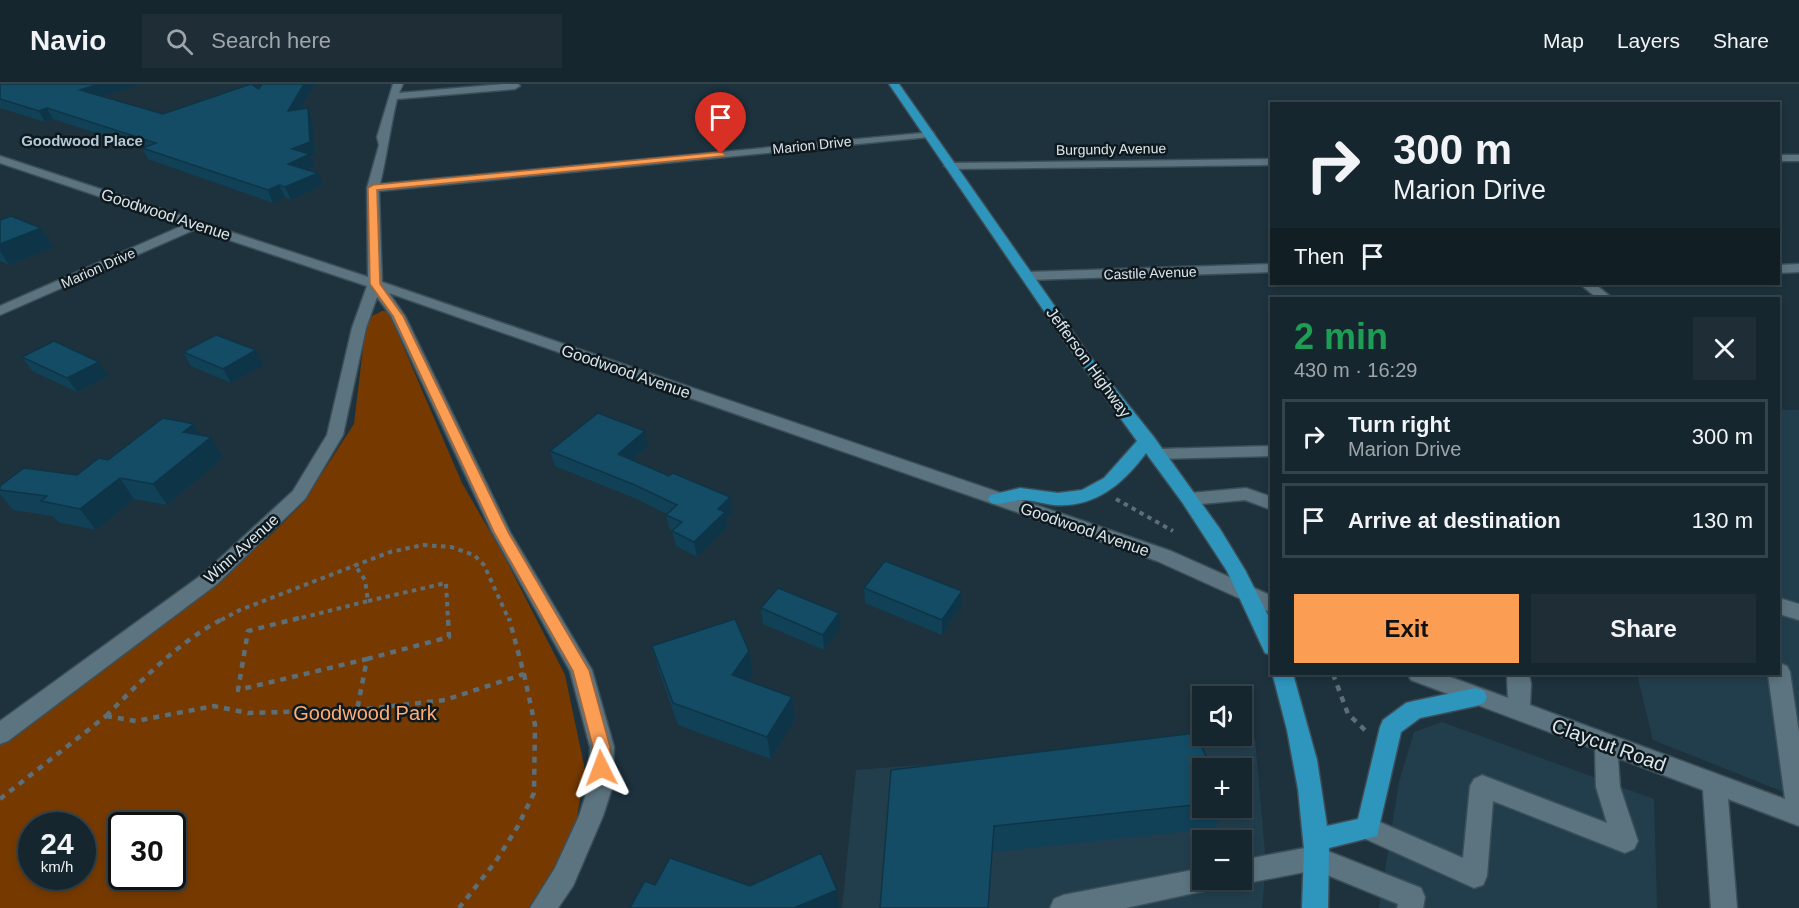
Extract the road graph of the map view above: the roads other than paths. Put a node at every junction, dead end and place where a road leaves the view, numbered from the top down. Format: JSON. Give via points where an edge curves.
{"nodes":[{"id":1,"x":398,"y":84,"type":"edge"},
{"id":2,"x":894,"y":84,"type":"edge"},
{"id":3,"x":515,"y":86,"type":"dead end"},
{"id":4,"x":393,"y":96,"type":"junction"},
{"id":5,"x":929,"y":134,"type":"junction"},
{"id":6,"x":1780,"y":158,"type":"edge"},
{"id":7,"x":1799,"y":158,"type":"edge"},
{"id":8,"x":0,"y":159,"type":"edge"},
{"id":9,"x":1270,"y":162,"type":"edge"},
{"id":10,"x":950,"y":166,"type":"junction"},
{"id":11,"x":373,"y":188,"type":"junction"},
{"id":12,"x":196,"y":224,"type":"junction"},
{"id":13,"x":1270,"y":268,"type":"edge"},
{"id":14,"x":1799,"y":268,"type":"edge"},
{"id":15,"x":1780,"y":269,"type":"edge"},
{"id":16,"x":1028,"y":276,"type":"junction"},
{"id":17,"x":375,"y":284,"type":"junction"},
{"id":18,"x":1588,"y":285,"type":"edge"},
{"id":19,"x":1604,"y":297,"type":"edge"},
{"id":20,"x":0,"y":312,"type":"edge"},
{"id":21,"x":1152,"y":447,"type":"junction"},
{"id":22,"x":1270,"y":451,"type":"edge"},
{"id":23,"x":997,"y":499,"type":"junction"},
{"id":24,"x":1190,"y":499,"type":"junction"},
{"id":25,"x":1270,"y":503,"type":"edge"},
{"id":26,"x":1247,"y":594,"type":"junction"},
{"id":27,"x":1270,"y":604,"type":"edge"},
{"id":28,"x":1780,"y":606,"type":"edge"},
{"id":29,"x":1799,"y":612,"type":"edge"},
{"id":30,"x":1270,"y":643,"type":"edge"},
{"id":31,"x":1282,"y":675,"type":"edge"},
{"id":32,"x":1421,"y":675,"type":"edge"},
{"id":33,"x":1518,"y":675,"type":"edge"},
{"id":34,"x":1779,"y":675,"type":"edge"},
{"id":35,"x":1476,"y":697,"type":"junction"},
{"id":36,"x":1518,"y":712,"type":"junction"},
{"id":37,"x":0,"y":734,"type":"edge"},
{"id":38,"x":1606,"y":743,"type":"junction"},
{"id":39,"x":1715,"y":784,"type":"junction"},
{"id":40,"x":1799,"y":814,"type":"edge"},
{"id":41,"x":1368,"y":828,"type":"junction"},
{"id":42,"x":1315,"y":849,"type":"junction"},
{"id":43,"x":1252,"y":869,"type":"edge"},
{"id":44,"x":1192,"y":882,"type":"edge"},
{"id":45,"x":543,"y":908,"type":"edge"},
{"id":46,"x":1063,"y":908,"type":"edge"},
{"id":47,"x":1315,"y":908,"type":"edge"},
{"id":48,"x":1410,"y":908,"type":"edge"},
{"id":49,"x":1724,"y":908,"type":"edge"}],
"edges":[{"from":1,"to":4,"type":"street"},
{"from":2,"to":5,"type":"main road","name":"Jefferson Highway"},
{"from":3,"to":4,"type":"street"},
{"from":4,"to":11,"type":"street"},
{"from":5,"to":10,"type":"main road","name":"Jefferson Highway"},
{"from":5,"to":11,"type":"street","name":"Marion Drive"},
{"from":6,"to":7,"type":"street"},
{"from":8,"to":12,"type":"street","name":"Goodwood Avenue"},
{"from":9,"to":10,"type":"street","name":"Burgundy Avenue"},
{"from":10,"to":16,"type":"main road","name":"Jefferson Highway"},
{"from":11,"to":17,"type":"street"},
{"from":12,"to":17,"type":"street","name":"Goodwood Avenue"},
{"from":12,"to":20,"type":"street","name":"Marion Drive"},
{"from":13,"to":16,"type":"street","name":"Castile Avenue"},
{"from":14,"to":15,"type":"street"},
{"from":16,"to":21,"type":"main road","name":"Jefferson Highway"},
{"from":17,"to":23,"type":"street","name":"Goodwood Avenue"},
{"from":17,"to":37,"type":"street","name":"Winn Avenue","via":[[359,328],[335,435],[298,495],[210,579]]},
{"from":17,"to":45,"type":"street","via":[[398,316],[501,532],[581,670],[602,747],[600,788],[564,877]]},
{"from":18,"to":19,"type":"street"},
{"from":21,"to":22,"type":"street"},
{"from":21,"to":23,"type":"main road","via":[[1105,487],[1078,499],[1055,500],[1021,494]]},
{"from":21,"to":24,"type":"main road","name":"Jefferson Highway"},
{"from":23,"to":26,"type":"street","name":"Goodwood Avenue","via":[[1164,556]]},
{"from":24,"to":25,"type":"street","via":[[1246,494]]},
{"from":24,"to":26,"type":"main road","name":"Jefferson Highway"},
{"from":26,"to":27,"type":"street"},
{"from":26,"to":30,"type":"main road","name":"Jefferson Highway"},
{"from":28,"to":29,"type":"street"},
{"from":31,"to":42,"type":"main road","via":[[1310,790]]},
{"from":32,"to":35,"type":"street","name":"Claycut Road"},
{"from":33,"to":36,"type":"street"},
{"from":34,"to":40,"type":"street"},
{"from":35,"to":36,"type":"street","name":"Claycut Road"},
{"from":35,"to":41,"type":"main road","via":[[1414,710],[1391,727]]},
{"from":36,"to":38,"type":"street","name":"Claycut Road"},
{"from":38,"to":39,"type":"street","name":"Claycut Road"},
{"from":38,"to":41,"type":"street","via":[[1608,787],[1625,841],[1482,786],[1474,876]]},
{"from":39,"to":40,"type":"street","name":"Claycut Road"},
{"from":39,"to":49,"type":"street"},
{"from":41,"to":42,"type":"main road"},
{"from":42,"to":43,"type":"street"},
{"from":42,"to":47,"type":"main road"},
{"from":42,"to":48,"type":"street","via":[[1412,897]]},
{"from":44,"to":46,"type":"street"}]}
